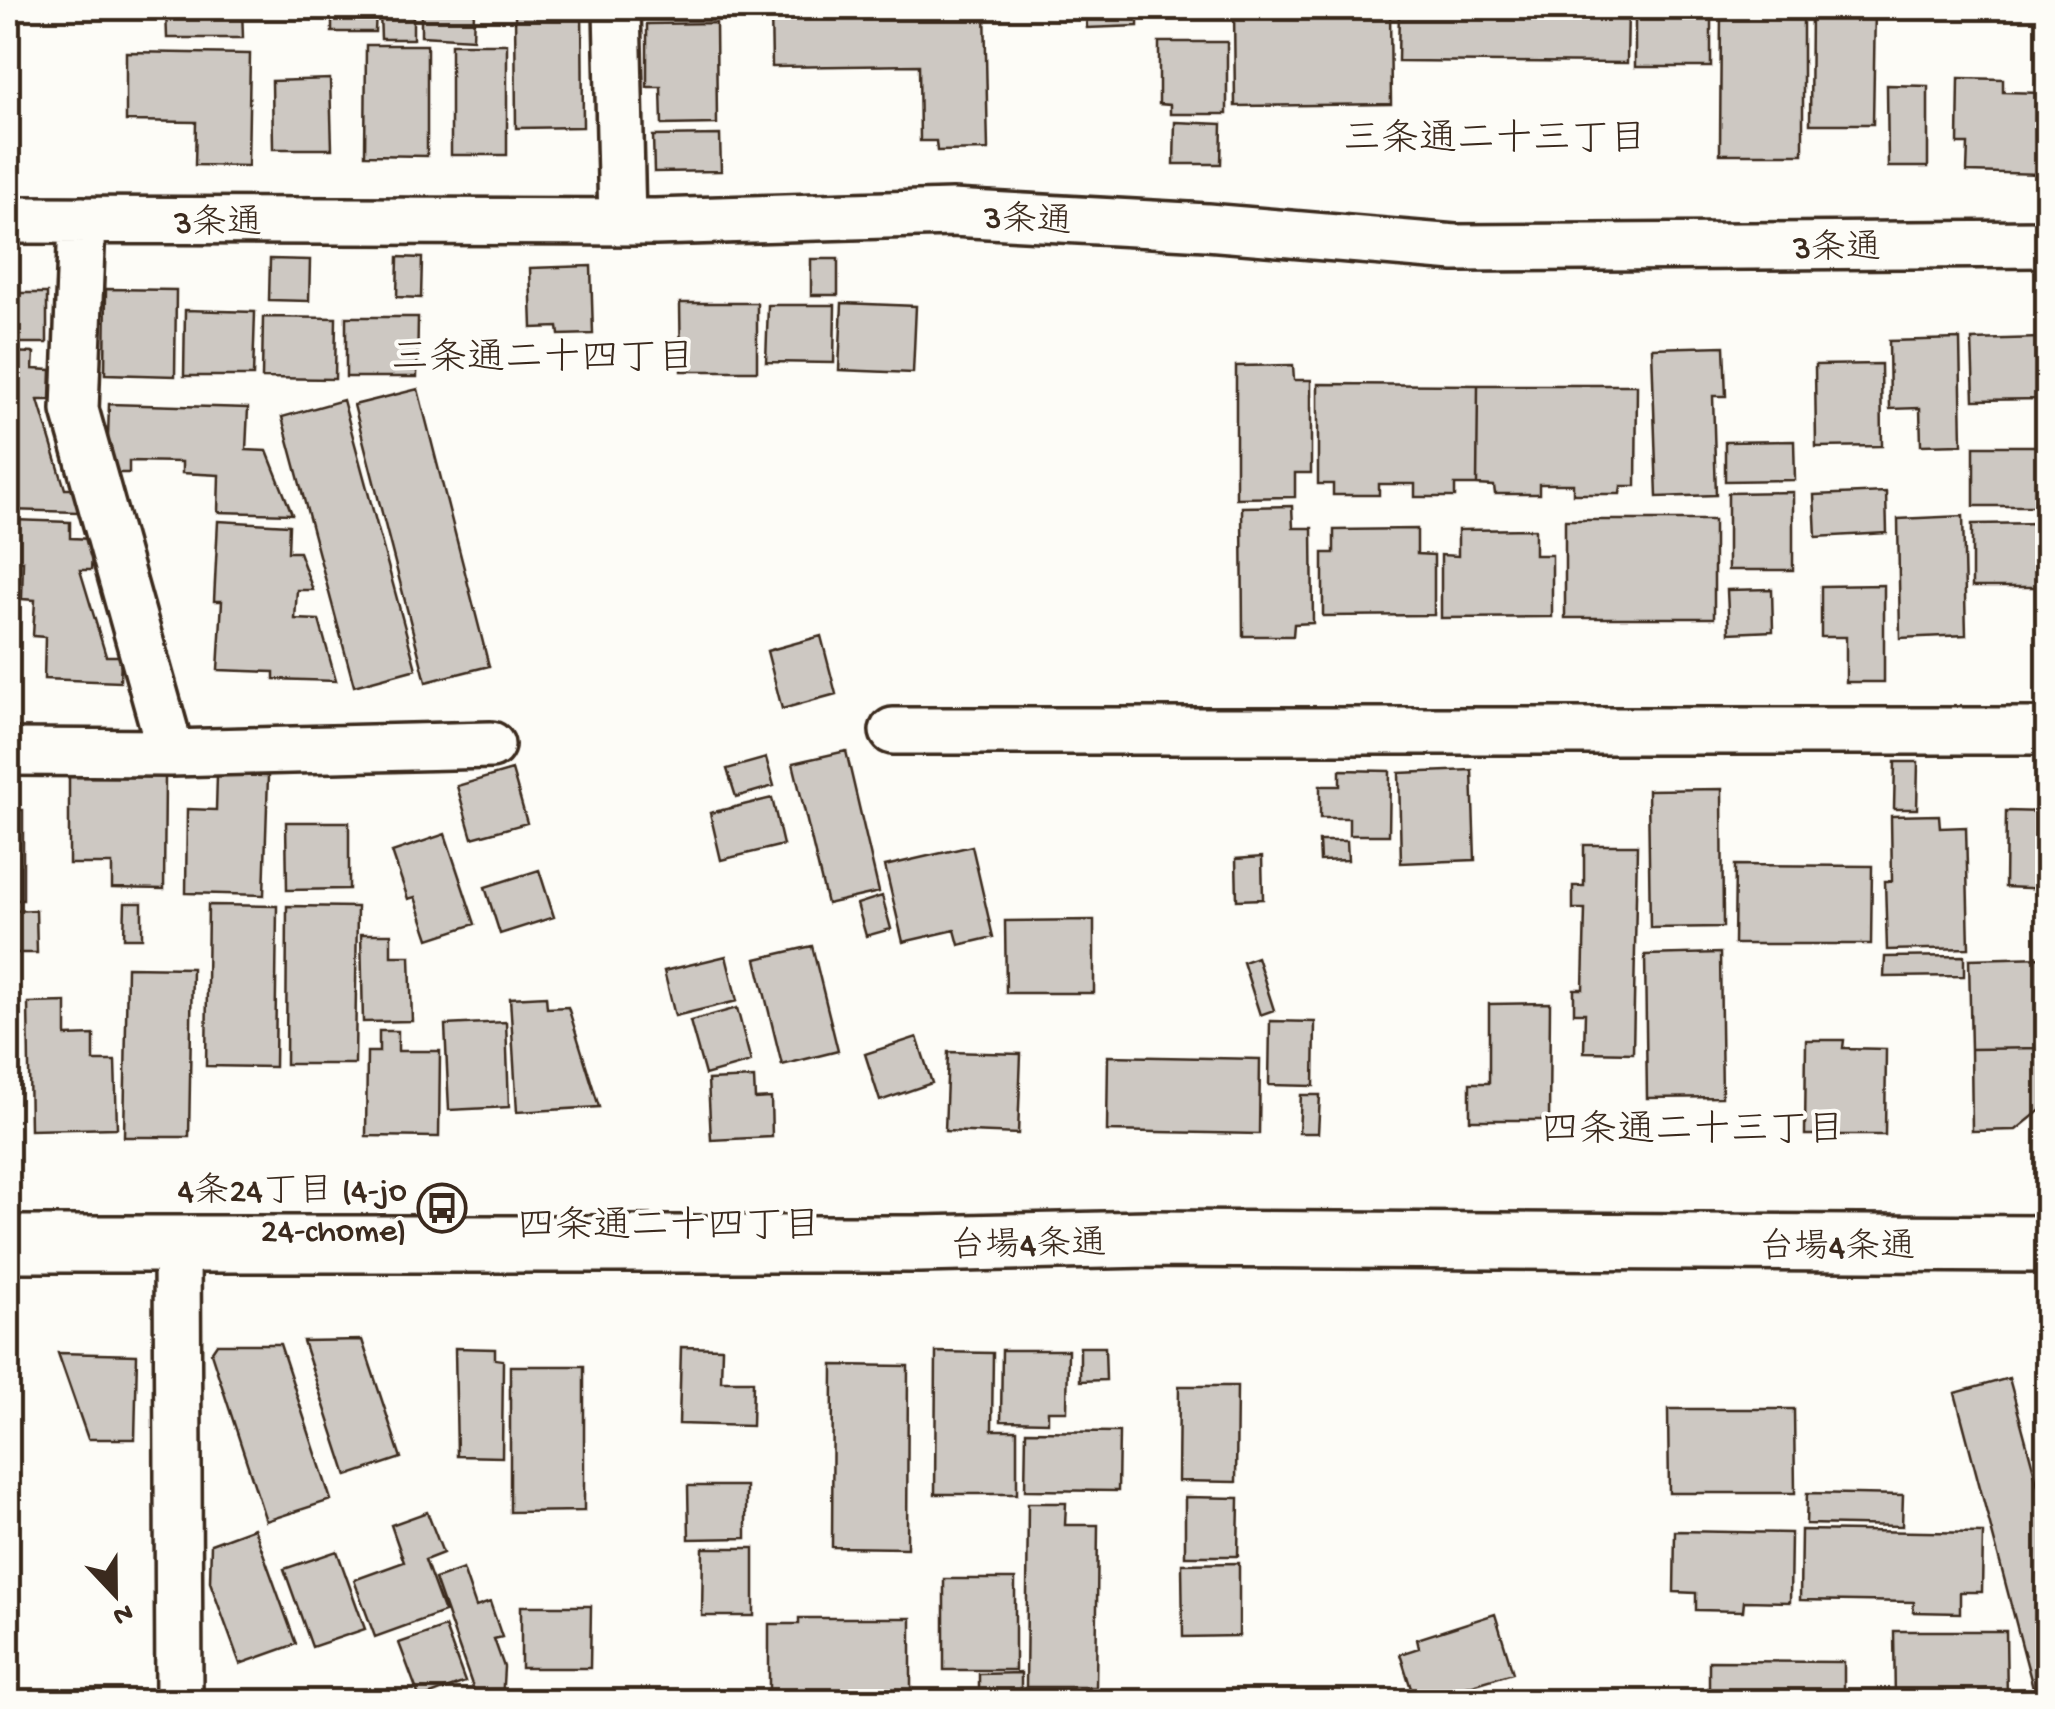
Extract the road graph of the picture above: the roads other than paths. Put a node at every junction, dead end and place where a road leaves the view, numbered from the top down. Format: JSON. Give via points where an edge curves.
{"nodes":[{"id":1,"x":618,"y":8,"type":"edge"},
{"id":2,"x":8,"y":220,"type":"edge"},
{"id":3,"x":82,"y":220,"type":"junction"},
{"id":4,"x":622,"y":221,"type":"junction"},
{"id":5,"x":2048,"y":244,"type":"edge"},
{"id":6,"x":2048,"y":730,"type":"edge"},
{"id":7,"x":893,"y":731,"type":"dead end"},
{"id":8,"x":491,"y":745,"type":"dead end"},
{"id":9,"x":8,"y":752,"type":"edge"},
{"id":10,"x":172,"y":753,"type":"junction"},
{"id":11,"x":178,"y":1243,"type":"junction"},
{"id":12,"x":8,"y":1244,"type":"edge"},
{"id":13,"x":2048,"y":1244,"type":"edge"},
{"id":14,"x":178,"y":1702,"type":"edge"}],
"edges":[{"from":1,"to":4,"type":"street"},
{"from":2,"to":3,"type":"street","name":"3条通"},
{"from":3,"to":4,"type":"street","name":"3条通"},
{"from":3,"to":10,"type":"street","via":[[75,410]]},
{"from":4,"to":5,"type":"street","name":"3条通","via":[[952,213],[1455,248]]},
{"from":6,"to":7,"type":"street"},
{"from":8,"to":10,"type":"street"},
{"from":9,"to":10,"type":"street"},
{"from":11,"to":12,"type":"street","name":"台場4条通"},
{"from":11,"to":13,"type":"street","name":"台場4条通"},
{"from":11,"to":14,"type":"street"}]}
